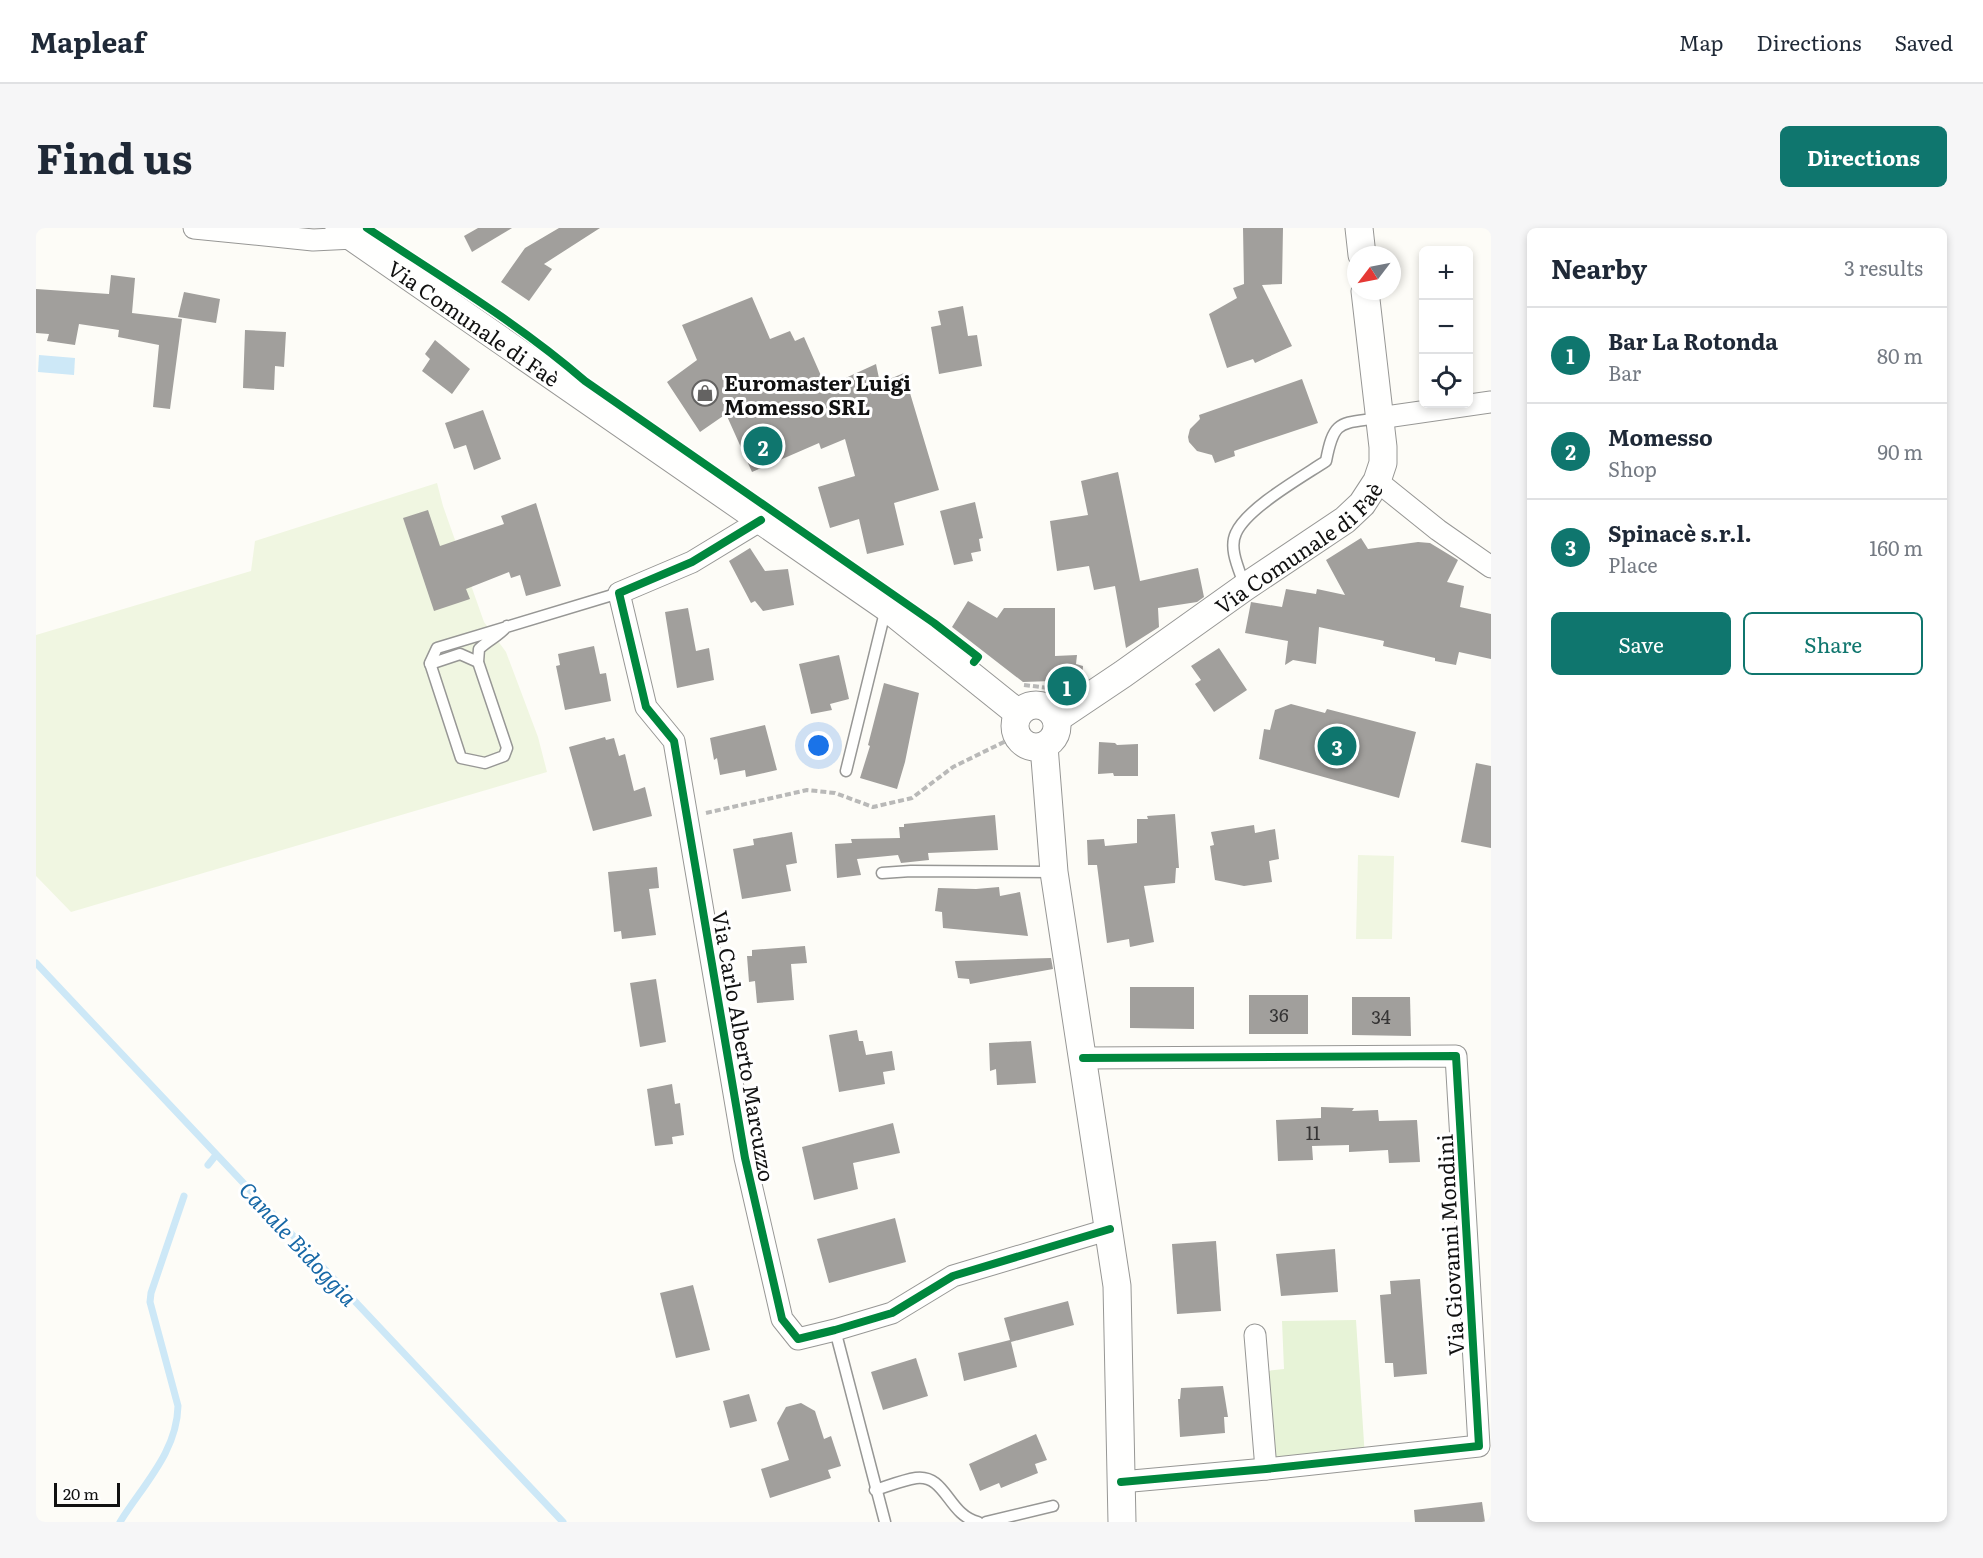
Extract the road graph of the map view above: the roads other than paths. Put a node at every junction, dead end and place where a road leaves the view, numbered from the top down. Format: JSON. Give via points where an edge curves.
{"nodes":[{"id":1,"x":194,"y":228,"type":"edge"},
{"id":2,"x":1359,"y":228,"type":"edge"},
{"id":3,"x":347,"y":233,"type":"edge"},
{"id":4,"x":1361,"y":246,"type":"edge"},
{"id":5,"x":1366,"y":300,"type":"edge"},
{"id":6,"x":1491,"y":402,"type":"edge"},
{"id":7,"x":1379,"y":418,"type":"junction"},
{"id":8,"x":1377,"y":481,"type":"junction"},
{"id":9,"x":761,"y":520,"type":"junction"},
{"id":10,"x":1491,"y":567,"type":"edge"},
{"id":11,"x":1245,"y":586,"type":"junction"},
{"id":12,"x":619,"y":593,"type":"junction"},
{"id":13,"x":886,"y":607,"type":"junction"},
{"id":14,"x":507,"y":626,"type":"junction"},
{"id":15,"x":478,"y":662,"type":"junction"},
{"id":16,"x":430,"y":664,"type":"junction"},
{"id":17,"x":1056,"y":719,"type":"junction"},
{"id":18,"x":1017,"y":724,"type":"junction"},
{"id":19,"x":1044,"y":746,"type":"junction"},
{"id":20,"x":846,"y":771,"type":"dead end"},
{"id":21,"x":1054,"y":872,"type":"junction"},
{"id":22,"x":882,"y":873,"type":"dead end"},
{"id":23,"x":1083,"y":1058,"type":"junction"},
{"id":24,"x":1110,"y":1229,"type":"junction"},
{"id":25,"x":835,"y":1330,"type":"junction"},
{"id":26,"x":1255,"y":1335,"type":"dead end"},
{"id":27,"x":1266,"y":1469,"type":"junction"},
{"id":28,"x":1121,"y":1482,"type":"junction"},
{"id":29,"x":875,"y":1490,"type":"junction"},
{"id":30,"x":1053,"y":1506,"type":"dead end"},
{"id":31,"x":885,"y":1522,"type":"edge"},
{"id":32,"x":978,"y":1522,"type":"edge"},
{"id":33,"x":986,"y":1522,"type":"edge"},
{"id":34,"x":1122,"y":1522,"type":"edge"}],
"edges":[{"from":1,"to":3,"type":"street","via":[[313,240]]},
{"from":2,"to":4,"type":"street"},
{"from":3,"to":9,"type":"street","name":"Via Comunale di Faè"},
{"from":5,"to":7,"type":"street","name":"Via Comunale di Faè"},
{"from":6,"to":7,"type":"street"},
{"from":7,"to":8,"type":"street","name":"Via Comunale di Faè","via":[[1383,463]]},
{"from":7,"to":11,"type":"lane","via":[[1338,427],[1331,435],[1326,460],[1256,508],[1235,534],[1234,555]]},
{"from":8,"to":10,"type":"street"},
{"from":8,"to":11,"type":"street","name":"Via Comunale di Faè","via":[[1345,520]]},
{"from":9,"to":12,"type":"street","via":[[692,562]]},
{"from":9,"to":13,"type":"street","name":"Via Comunale di Faè"},
{"from":11,"to":17,"type":"street","name":"Via Comunale di Faè"},
{"from":12,"to":14,"type":"lane"},
{"from":12,"to":25,"type":"street","name":"Via Carlo Alberto Marcuzzo","via":[[646,707],[674,741],[745,1158],[782,1319],[798,1339]]},
{"from":13,"to":18,"type":"street","name":"Via Comunale di Faè"},
{"from":13,"to":20,"type":"lane"},
{"from":14,"to":15,"type":"lane","via":[[479,649]]},
{"from":14,"to":16,"type":"lane","via":[[437,648]]},
{"from":15,"to":16,"type":"lane","via":[[460,654]]},
{"from":15,"to":16,"type":"lane","via":[[507,747],[504,756],[485,763],[461,758]]},
{"from":17,"to":18,"type":"street","via":[[1049,708],[1036,704],[1029,705]]},
{"from":17,"to":19,"type":"street","via":[[1056,732]]},
{"from":18,"to":19,"type":"street","name":"Via Comunale di Faè","via":[[1026,745]]},
{"from":19,"to":21,"type":"street"},
{"from":21,"to":22,"type":"lane"},
{"from":21,"to":23,"type":"street"},
{"from":23,"to":24,"type":"street"},
{"from":23,"to":27,"type":"street","name":"Via Giovanni Mondini","via":[[1456,1056],[1479,1446]]},
{"from":24,"to":25,"type":"street","name":"Via Carlo Alberto Marcuzzo","via":[[954,1276],[892,1313]]},
{"from":24,"to":28,"type":"street","via":[[1117,1286]]},
{"from":25,"to":29,"type":"lane"},
{"from":26,"to":27,"type":"street"},
{"from":27,"to":28,"type":"street","name":"Via Giovanni Mondini"},
{"from":28,"to":34,"type":"street"},
{"from":29,"to":31,"type":"lane"},
{"from":29,"to":32,"type":"lane","via":[[918,1478],[931,1480],[967,1520]]},
{"from":30,"to":33,"type":"lane"}]}
